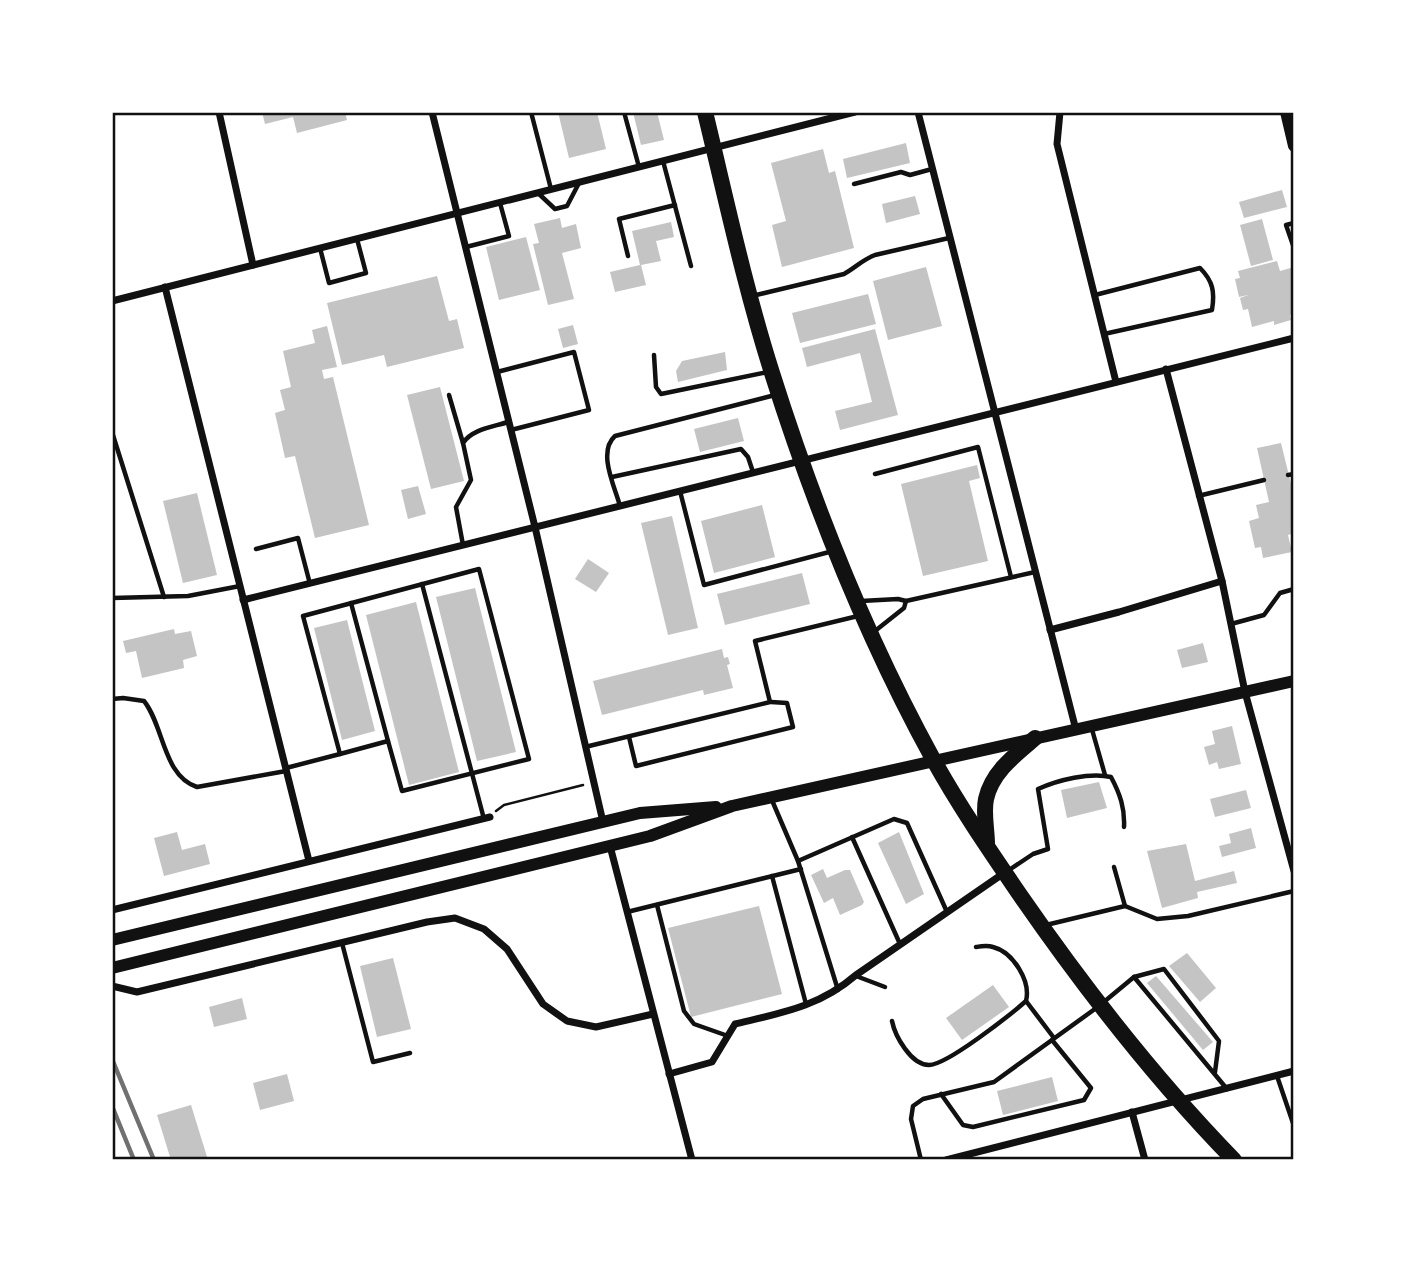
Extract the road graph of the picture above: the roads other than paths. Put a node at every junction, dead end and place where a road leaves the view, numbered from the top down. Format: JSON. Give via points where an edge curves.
{"nodes":[{"id":1,"x":219,"y":112,"type":"edge"},
{"id":2,"x":432,"y":112,"type":"edge"},
{"id":3,"x":531,"y":112,"type":"edge"},
{"id":4,"x":624,"y":112,"type":"edge"},
{"id":5,"x":705,"y":112,"type":"edge"},
{"id":6,"x":855,"y":112,"type":"edge"},
{"id":7,"x":918,"y":112,"type":"edge"},
{"id":8,"x":1060,"y":112,"type":"edge"},
{"id":9,"x":1286,"y":112,"type":"edge"},
{"id":10,"x":1294,"y":146,"type":"edge"},
{"id":11,"x":714,"y":148,"type":"junction"},
{"id":12,"x":663,"y":161,"type":"junction"},
{"id":13,"x":639,"y":167,"type":"junction"},
{"id":14,"x":932,"y":169,"type":"junction"},
{"id":15,"x":580,"y":182,"type":"junction"},
{"id":16,"x":854,"y":184,"type":"dead end"},
{"id":17,"x":552,"y":190,"type":"junction"},
{"id":18,"x":538,"y":193,"type":"junction"},
{"id":19,"x":500,"y":203,"type":"junction"},
{"id":20,"x":675,"y":205,"type":"junction"},
{"id":21,"x":457,"y":214,"type":"junction"},
{"id":22,"x":1294,"y":223,"type":"edge"},
{"id":23,"x":949,"y":238,"type":"junction"},
{"id":24,"x":357,"y":239,"type":"junction"},
{"id":25,"x":466,"y":247,"type":"junction"},
{"id":26,"x":320,"y":248,"type":"junction"},
{"id":27,"x":1294,"y":248,"type":"edge"},
{"id":28,"x":628,"y":256,"type":"dead end"},
{"id":29,"x":253,"y":265,"type":"junction"},
{"id":30,"x":691,"y":267,"type":"dead end"},
{"id":31,"x":165,"y":287,"type":"junction"},
{"id":32,"x":1094,"y":295,"type":"junction"},
{"id":33,"x":751,"y":297,"type":"junction"},
{"id":34,"x":112,"y":301,"type":"edge"},
{"id":35,"x":1104,"y":334,"type":"junction"},
{"id":36,"x":1294,"y":338,"type":"edge"},
{"id":37,"x":654,"y":355,"type":"dead end"},
{"id":38,"x":1166,"y":369,"type":"junction"},
{"id":39,"x":772,"y":371,"type":"junction"},
{"id":40,"x":497,"y":372,"type":"junction"},
{"id":41,"x":1116,"y":382,"type":"junction"},
{"id":42,"x":779,"y":394,"type":"junction"},
{"id":43,"x":449,"y":395,"type":"dead end"},
{"id":44,"x":993,"y":412,"type":"junction"},
{"id":45,"x":510,"y":426,"type":"junction"},
{"id":46,"x":112,"y":432,"type":"edge"},
{"id":47,"x":463,"y":443,"type":"junction"},
{"id":48,"x":801,"y":460,"type":"junction"},
{"id":49,"x":753,"y":472,"type":"junction"},
{"id":50,"x":875,"y":474,"type":"dead end"},
{"id":51,"x":612,"y":477,"type":"junction"},
{"id":52,"x":1264,"y":480,"type":"dead end"},
{"id":53,"x":680,"y":491,"type":"junction"},
{"id":54,"x":1198,"y":496,"type":"junction"},
{"id":55,"x":620,"y":506,"type":"junction"},
{"id":56,"x":536,"y":527,"type":"junction"},
{"id":57,"x":463,"y":546,"type":"junction"},
{"id":58,"x":256,"y":549,"type":"dead end"},
{"id":59,"x":836,"y":551,"type":"junction"},
{"id":60,"x":1035,"y":572,"type":"junction"},
{"id":61,"x":1011,"y":577,"type":"junction"},
{"id":62,"x":1222,"y":581,"type":"junction"},
{"id":63,"x":310,"y":584,"type":"junction"},
{"id":64,"x":422,"y":584,"type":"junction"},
{"id":65,"x":240,"y":586,"type":"junction"},
{"id":66,"x":1294,"y":589,"type":"edge"},
{"id":67,"x":112,"y":597,"type":"edge"},
{"id":68,"x":164,"y":597,"type":"junction"},
{"id":69,"x":243,"y":600,"type":"junction"},
{"id":70,"x":906,"y":601,"type":"junction"},
{"id":71,"x":351,"y":603,"type":"junction"},
{"id":72,"x":860,"y":608,"type":"junction"},
{"id":73,"x":1231,"y":624,"type":"junction"},
{"id":74,"x":1050,"y":630,"type":"junction"},
{"id":75,"x":872,"y":634,"type":"junction"},
{"id":76,"x":1294,"y":681,"type":"edge"},
{"id":77,"x":1245,"y":692,"type":"junction"},
{"id":78,"x":112,"y":699,"type":"edge"},
{"id":79,"x":770,"y":702,"type":"junction"},
{"id":80,"x":1091,"y":726,"type":"junction"},
{"id":81,"x":1076,"y":730,"type":"junction"},
{"id":82,"x":629,"y":737,"type":"junction"},
{"id":83,"x":1035,"y":738,"type":"junction"},
{"id":84,"x":388,"y":741,"type":"junction"},
{"id":85,"x":584,"y":747,"type":"junction"},
{"id":86,"x":340,"y":754,"type":"junction"},
{"id":87,"x":933,"y":759,"type":"junction"},
{"id":88,"x":286,"y":770,"type":"junction"},
{"id":89,"x":472,"y":774,"type":"junction"},
{"id":90,"x":1105,"y":776,"type":"junction"},
{"id":91,"x":770,"y":797,"type":"junction"},
{"id":92,"x":732,"y":806,"type":"junction"},
{"id":93,"x":487,"y":818,"type":"joint"},
{"id":94,"x":603,"y":822,"type":"junction"},
{"id":95,"x":1124,"y":827,"type":"dead end"},
{"id":96,"x":852,"y":837,"type":"junction"},
{"id":97,"x":1290,"y":840,"type":"edge"},
{"id":98,"x":610,"y":846,"type":"junction"},
{"id":99,"x":988,"y":847,"type":"junction"},
{"id":100,"x":309,"y":861,"type":"junction"},
{"id":101,"x":798,"y":861,"type":"junction"},
{"id":102,"x":1114,"y":867,"type":"dead end"},
{"id":103,"x":801,"y":869,"type":"junction"},
{"id":104,"x":1294,"y":871,"type":"edge"},
{"id":105,"x":1005,"y":872,"type":"junction"},
{"id":106,"x":772,"y":876,"type":"junction"},
{"id":107,"x":1294,"y":891,"type":"edge"},
{"id":108,"x":657,"y":905,"type":"junction"},
{"id":109,"x":1125,"y":906,"type":"junction"},
{"id":110,"x":112,"y":909,"type":"edge"},
{"id":111,"x":627,"y":912,"type":"junction"},
{"id":112,"x":947,"y":912,"type":"junction"},
{"id":113,"x":1042,"y":926,"type":"junction"},
{"id":114,"x":112,"y":940,"type":"edge"},
{"id":115,"x":342,"y":943,"type":"junction"},
{"id":116,"x":901,"y":944,"type":"junction"},
{"id":117,"x":976,"y":947,"type":"dead end"},
{"id":118,"x":112,"y":968,"type":"edge"},
{"id":119,"x":856,"y":975,"type":"junction"},
{"id":120,"x":1134,"y":977,"type":"junction"},
{"id":121,"x":112,"y":986,"type":"edge"},
{"id":122,"x":885,"y":987,"type":"dead end"},
{"id":123,"x":838,"y":990,"type":"junction"},
{"id":124,"x":1026,"y":1001,"type":"junction"},
{"id":125,"x":806,"y":1006,"type":"junction"},
{"id":126,"x":1099,"y":1006,"type":"junction"},
{"id":127,"x":653,"y":1014,"type":"junction"},
{"id":128,"x":892,"y":1021,"type":"dead end"},
{"id":129,"x":728,"y":1037,"type":"junction"},
{"id":130,"x":1053,"y":1039,"type":"junction"},
{"id":131,"x":410,"y":1052,"type":"dead end"},
{"id":132,"x":1294,"y":1071,"type":"edge"},
{"id":133,"x":1214,"y":1073,"type":"junction"},
{"id":134,"x":669,"y":1074,"type":"junction"},
{"id":135,"x":1277,"y":1076,"type":"junction"},
{"id":136,"x":1227,"y":1088,"type":"junction"},
{"id":137,"x":942,"y":1094,"type":"junction"},
{"id":138,"x":1178,"y":1101,"type":"junction"},
{"id":139,"x":1132,"y":1112,"type":"junction"},
{"id":140,"x":1294,"y":1126,"type":"edge"},
{"id":141,"x":691,"y":1160,"type":"edge"},
{"id":142,"x":921,"y":1160,"type":"edge"},
{"id":143,"x":946,"y":1160,"type":"edge"},
{"id":144,"x":1145,"y":1160,"type":"edge"},
{"id":145,"x":1234,"y":1160,"type":"edge"}],
"edges":[{"from":1,"to":29,"type":"street"},
{"from":2,"to":21,"type":"street"},
{"from":3,"to":17,"type":"lane"},
{"from":4,"to":13,"type":"lane"},
{"from":5,"to":11,"type":"highway"},
{"from":6,"to":11,"type":"street"},
{"from":7,"to":14,"type":"street"},
{"from":8,"to":32,"type":"street","via":[[1057,144]]},
{"from":9,"to":10,"type":"main road"},
{"from":11,"to":12,"type":"street"},
{"from":11,"to":33,"type":"highway"},
{"from":12,"to":13,"type":"street"},
{"from":12,"to":20,"type":"lane"},
{"from":13,"to":15,"type":"street"},
{"from":14,"to":16,"type":"lane"},
{"from":14,"to":23,"type":"street"},
{"from":15,"to":17,"type":"street"},
{"from":15,"to":18,"type":"lane","via":[[567,206],[555,209]]},
{"from":17,"to":18,"type":"street"},
{"from":18,"to":19,"type":"street"},
{"from":19,"to":21,"type":"street"},
{"from":19,"to":25,"type":"lane","via":[[509,236]]},
{"from":20,"to":28,"type":"lane","via":[[619,219]]},
{"from":20,"to":30,"type":"lane"},
{"from":21,"to":24,"type":"street"},
{"from":21,"to":25,"type":"street"},
{"from":22,"to":27,"type":"lane","via":[[1286,225]]},
{"from":23,"to":33,"type":"lane","via":[[875,255],[844,274]]},
{"from":23,"to":44,"type":"street"},
{"from":24,"to":26,"type":"street"},
{"from":24,"to":26,"type":"lane","via":[[366,273],[329,283]]},
{"from":25,"to":40,"type":"street"},
{"from":26,"to":29,"type":"street"},
{"from":29,"to":31,"type":"street"},
{"from":31,"to":34,"type":"street"},
{"from":31,"to":65,"type":"street"},
{"from":32,"to":35,"type":"street"},
{"from":32,"to":35,"type":"lane","via":[[1200,268],[1215,294],[1212,310]]},
{"from":33,"to":39,"type":"highway"},
{"from":35,"to":41,"type":"street"},
{"from":36,"to":38,"type":"street"},
{"from":37,"to":39,"type":"lane","via":[[656,387],[661,394]]},
{"from":38,"to":41,"type":"street"},
{"from":38,"to":54,"type":"street"},
{"from":39,"to":42,"type":"highway"},
{"from":40,"to":45,"type":"street"},
{"from":40,"to":45,"type":"lane","via":[[575,352],[589,410]]},
{"from":41,"to":44,"type":"street"},
{"from":42,"to":48,"type":"highway"},
{"from":42,"to":51,"type":"lane","via":[[615,436],[607,447]]},
{"from":43,"to":47,"type":"lane"},
{"from":44,"to":48,"type":"street"},
{"from":44,"to":60,"type":"street"},
{"from":45,"to":47,"type":"lane","via":[[474,433]]},
{"from":45,"to":56,"type":"street"},
{"from":46,"to":68,"type":"lane"},
{"from":47,"to":57,"type":"lane","via":[[471,480],[456,507]]},
{"from":48,"to":49,"type":"street"},
{"from":48,"to":59,"type":"highway"},
{"from":49,"to":51,"type":"lane","via":[[741,449]]},
{"from":49,"to":53,"type":"street"},
{"from":50,"to":61,"type":"lane","via":[[978,447]]},
{"from":51,"to":55,"type":"lane"},
{"from":52,"to":54,"type":"lane"},
{"from":53,"to":55,"type":"street"},
{"from":53,"to":59,"type":"lane","via":[[704,585]]},
{"from":54,"to":62,"type":"street"},
{"from":55,"to":56,"type":"street"},
{"from":56,"to":57,"type":"street"},
{"from":56,"to":85,"type":"street"},
{"from":57,"to":63,"type":"street"},
{"from":58,"to":63,"type":"lane","via":[[298,538]]},
{"from":59,"to":72,"type":"highway"},
{"from":60,"to":61,"type":"lane"},
{"from":60,"to":74,"type":"street"},
{"from":61,"to":70,"type":"lane"},
{"from":62,"to":73,"type":"street"},
{"from":62,"to":74,"type":"street"},
{"from":63,"to":69,"type":"street"},
{"from":64,"to":71,"type":"lane"},
{"from":64,"to":89,"type":"lane"},
{"from":64,"to":89,"type":"lane","via":[[479,569],[529,760]]},
{"from":65,"to":68,"type":"lane"},
{"from":65,"to":69,"type":"street"},
{"from":66,"to":73,"type":"lane","via":[[1280,593],[1264,615]]},
{"from":67,"to":68,"type":"lane"},
{"from":69,"to":88,"type":"street"},
{"from":70,"to":72,"type":"lane"},
{"from":70,"to":75,"type":"lane","via":[[904,608]]},
{"from":71,"to":84,"type":"lane"},
{"from":71,"to":86,"type":"lane","via":[[303,616]]},
{"from":72,"to":75,"type":"highway"},
{"from":72,"to":79,"type":"lane","via":[[755,641]]},
{"from":73,"to":77,"type":"street"},
{"from":74,"to":81,"type":"street"},
{"from":75,"to":87,"type":"highway"},
{"from":76,"to":77,"type":"main road"},
{"from":77,"to":80,"type":"main road"},
{"from":77,"to":97,"type":"street"},
{"from":78,"to":88,"type":"lane","via":[[144,701],[170,762],[186,784],[197,787]]},
{"from":79,"to":82,"type":"lane"},
{"from":79,"to":82,"type":"lane","via":[[787,703],[793,727],[636,766]]},
{"from":80,"to":81,"type":"main road"},
{"from":80,"to":90,"type":"lane"},
{"from":81,"to":83,"type":"main road"},
{"from":82,"to":85,"type":"lane"},
{"from":83,"to":87,"type":"main road"},
{"from":83,"to":99,"type":"highway","via":[[993,782],[986,800]]},
{"from":84,"to":86,"type":"lane"},
{"from":84,"to":89,"type":"lane","via":[[402,791]]},
{"from":85,"to":94,"type":"street"},
{"from":86,"to":88,"type":"lane"},
{"from":87,"to":91,"type":"main road"},
{"from":87,"to":99,"type":"highway"},
{"from":88,"to":100,"type":"street"},
{"from":89,"to":93,"type":"lane"},
{"from":90,"to":95,"type":"lane","via":[[1111,777],[1118,791]]},
{"from":90,"to":105,"type":"lane","via":[[1038,789],[1048,849]]},
{"from":91,"to":92,"type":"main road"},
{"from":91,"to":101,"type":"lane"},
{"from":92,"to":94,"type":"main road","via":[[640,813]]},
{"from":92,"to":98,"type":"main road"},
{"from":93,"to":100,"type":"street"},
{"from":94,"to":114,"type":"main road"},
{"from":96,"to":101,"type":"lane"},
{"from":96,"to":112,"type":"lane","via":[[894,819],[907,823]]},
{"from":96,"to":116,"type":"lane"},
{"from":97,"to":104,"type":"street"},
{"from":98,"to":111,"type":"street"},
{"from":98,"to":118,"type":"main road"},
{"from":99,"to":105,"type":"highway"},
{"from":100,"to":110,"type":"street"},
{"from":101,"to":103,"type":"lane"},
{"from":102,"to":109,"type":"lane"},
{"from":103,"to":106,"type":"lane"},
{"from":103,"to":123,"type":"lane"},
{"from":105,"to":112,"type":"street"},
{"from":105,"to":113,"type":"highway"},
{"from":106,"to":108,"type":"lane"},
{"from":106,"to":125,"type":"lane"},
{"from":107,"to":109,"type":"lane","via":[[1157,919]]},
{"from":108,"to":111,"type":"lane"},
{"from":108,"to":129,"type":"lane","via":[[684,1011],[694,1024]]},
{"from":109,"to":113,"type":"lane"},
{"from":111,"to":127,"type":"street"},
{"from":112,"to":116,"type":"street"},
{"from":113,"to":126,"type":"highway"},
{"from":115,"to":121,"type":"street","via":[[137,992]]},
{"from":115,"to":127,"type":"street","via":[[455,918],[484,929],[507,949],[542,1004],[568,1021],[596,1027]]},
{"from":115,"to":131,"type":"lane","via":[[373,1062]]},
{"from":116,"to":119,"type":"street"},
{"from":117,"to":124,"type":"lane","via":[[989,945],[1004,952],[1026,982]]},
{"from":119,"to":122,"type":"lane"},
{"from":119,"to":123,"type":"street"},
{"from":120,"to":126,"type":"lane"},
{"from":120,"to":133,"type":"lane"},
{"from":120,"to":133,"type":"lane","via":[[1164,969],[1219,1041]]},
{"from":123,"to":125,"type":"street"},
{"from":124,"to":128,"type":"lane","via":[[936,1064],[923,1064],[913,1057],[894,1032]]},
{"from":124,"to":130,"type":"lane"},
{"from":125,"to":129,"type":"street","via":[[735,1024]]},
{"from":126,"to":130,"type":"lane"},
{"from":126,"to":138,"type":"highway"},
{"from":127,"to":134,"type":"street"},
{"from":129,"to":134,"type":"street","via":[[712,1062]]},
{"from":130,"to":137,"type":"lane","via":[[993,1082]]},
{"from":130,"to":137,"type":"lane","via":[[1091,1088],[1084,1100],[973,1127],[963,1125]]},
{"from":132,"to":135,"type":"street"},
{"from":133,"to":136,"type":"lane"},
{"from":134,"to":141,"type":"street"},
{"from":135,"to":136,"type":"street"},
{"from":135,"to":140,"type":"lane"},
{"from":136,"to":138,"type":"street"},
{"from":137,"to":142,"type":"lane","via":[[913,1106],[911,1119]]},
{"from":138,"to":139,"type":"street"},
{"from":138,"to":145,"type":"highway"},
{"from":139,"to":143,"type":"street"},
{"from":139,"to":144,"type":"street"}]}
